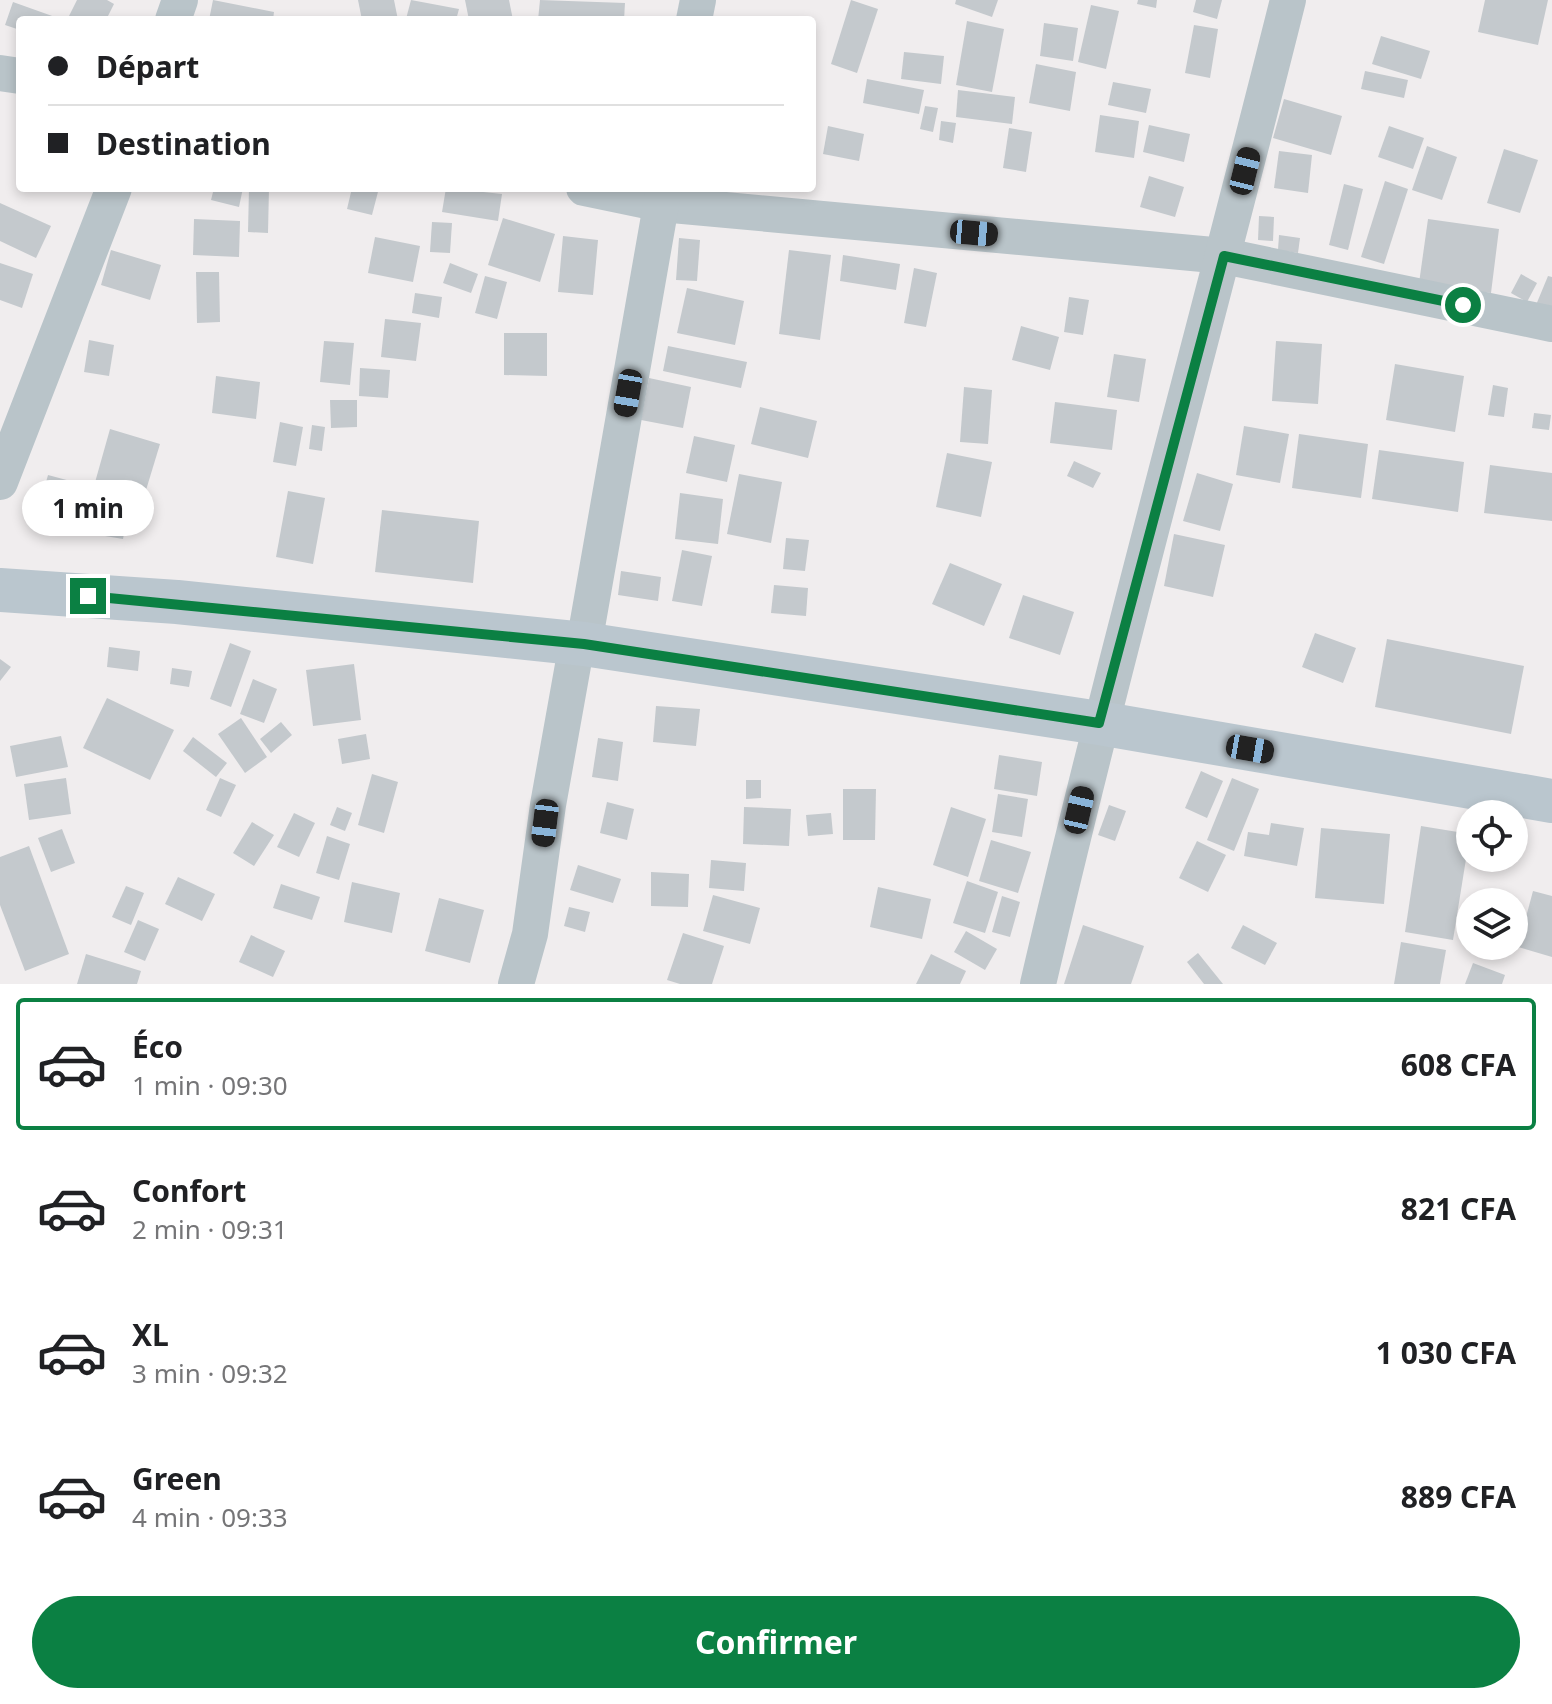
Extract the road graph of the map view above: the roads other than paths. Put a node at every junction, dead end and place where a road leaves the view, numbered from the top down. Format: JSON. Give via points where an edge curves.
{"nodes":[{"id":1,"x":1288,"y":0,"type":"edge"},
{"id":2,"x":112,"y":192,"type":"edge"},
{"id":3,"x":623,"y":192,"type":"edge"},
{"id":4,"x":662,"y":196,"type":"edge"},
{"id":5,"x":1224,"y":256,"type":"junction"},
{"id":6,"x":1552,"y":324,"type":"edge"},
{"id":7,"x":0,"y":482,"type":"edge"},
{"id":8,"x":0,"y":590,"type":"edge"},
{"id":9,"x":580,"y":643,"type":"junction"},
{"id":10,"x":1099,"y":723,"type":"junction"},
{"id":11,"x":1552,"y":801,"type":"edge"},
{"id":12,"x":516,"y":984,"type":"edge"},
{"id":13,"x":1038,"y":984,"type":"edge"}],
"edges":[{"from":1,"to":5,"type":"street"},
{"from":2,"to":7,"type":"street"},
{"from":3,"to":4,"type":"street"},
{"from":4,"to":5,"type":"street"},
{"from":4,"to":9,"type":"street"},
{"from":5,"to":6,"type":"street"},
{"from":5,"to":10,"type":"street"},
{"from":8,"to":9,"type":"street","via":[[177,602]]},
{"from":9,"to":10,"type":"street"},
{"from":9,"to":12,"type":"street","via":[[548,805],[530,934]]},
{"from":10,"to":11,"type":"street"},
{"from":10,"to":13,"type":"street"}]}
